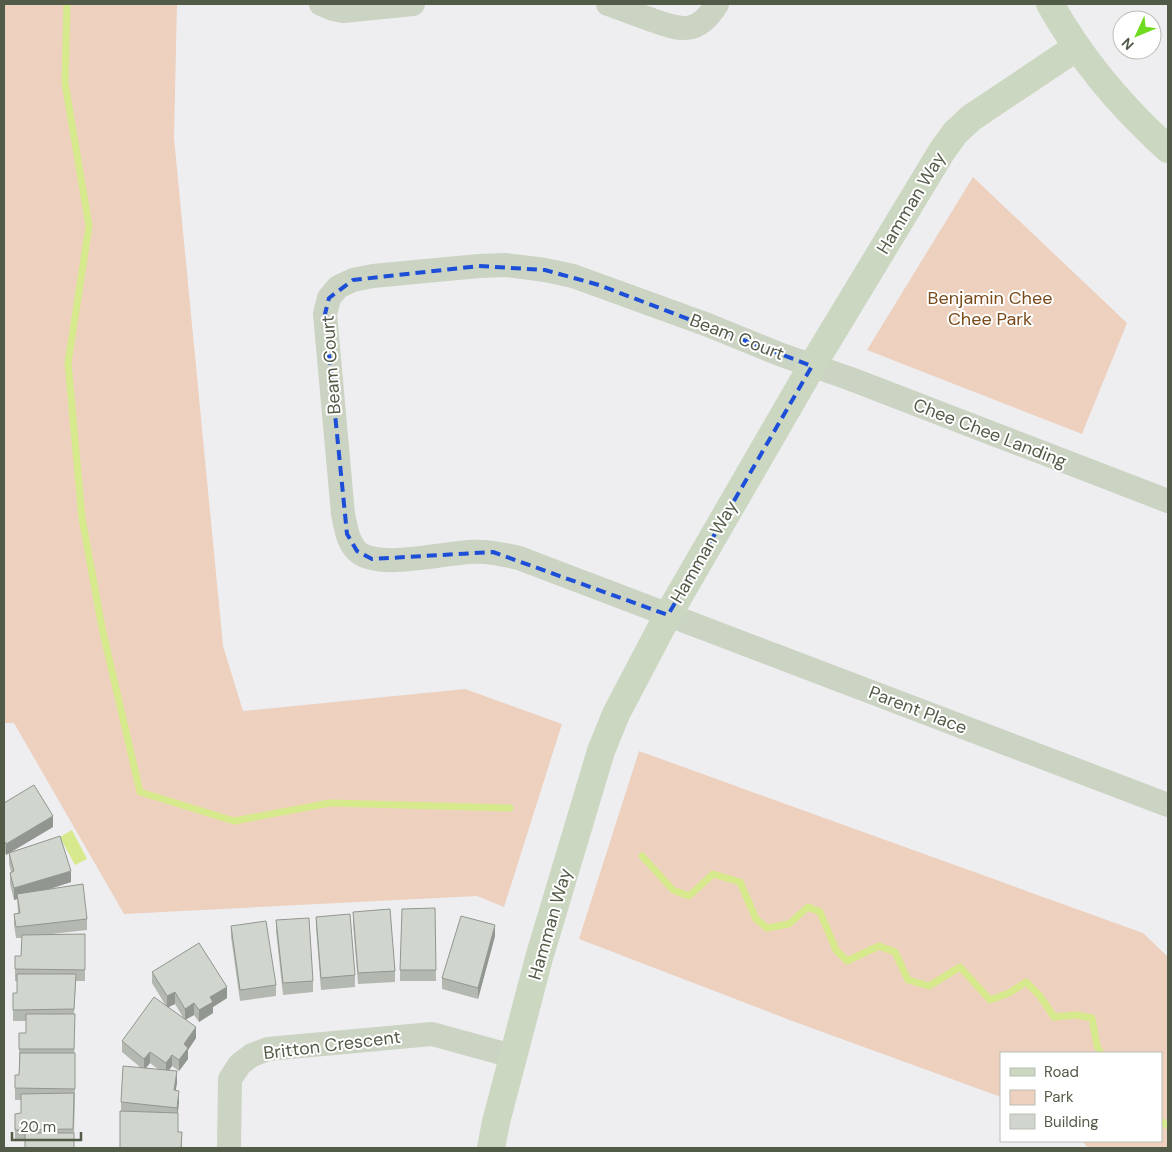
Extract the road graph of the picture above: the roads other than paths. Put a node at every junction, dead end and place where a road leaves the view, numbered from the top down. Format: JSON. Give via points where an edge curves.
{"nodes":[{"id":1,"x":321,"y":4,"type":"edge"},
{"id":2,"x":413,"y":4,"type":"edge"},
{"id":3,"x":608,"y":4,"type":"edge"},
{"id":4,"x":717,"y":4,"type":"edge"},
{"id":5,"x":1050,"y":4,"type":"edge"},
{"id":6,"x":1077,"y":48,"type":"junction"},
{"id":7,"x":1168,"y":149,"type":"edge"},
{"id":8,"x":812,"y":366,"type":"junction"},
{"id":9,"x":1168,"y":501,"type":"edge"},
{"id":10,"x":668,"y":615,"type":"junction"},
{"id":11,"x":1168,"y":805,"type":"edge"},
{"id":12,"x":512,"y":1056,"type":"junction"},
{"id":13,"x":229,"y":1148,"type":"edge"},
{"id":14,"x":491,"y":1148,"type":"edge"}],
"edges":[{"from":1,"to":2,"type":"street","via":[[343,11]]},
{"from":3,"to":4,"type":"street","via":[[675,29],[691,28],[705,20]]},
{"from":5,"to":6,"type":"street"},
{"from":6,"to":7,"type":"street","via":[[1121,103]]},
{"from":6,"to":8,"type":"street","name":"Hamman Way","via":[[971,118],[955,133]]},
{"from":8,"to":9,"type":"street","name":"Chee Chee Landing"},
{"from":8,"to":10,"type":"street","name":"Hamman Way"},
{"from":8,"to":10,"type":"street","name":"Beam Court","via":[[599,285],[546,270],[506,265],[373,276],[338,287],[329,298],[325,314],[343,514],[347,534],[357,551],[372,559],[387,561],[493,552],[519,558]]},
{"from":10,"to":11,"type":"street","name":"Parent Place"},
{"from":10,"to":12,"type":"street","name":"Hamman Way","via":[[616,714],[601,751]]},
{"from":12,"to":13,"type":"street","name":"Britton Crescent","via":[[432,1034],[268,1049],[240,1064],[230,1079]]},
{"from":12,"to":14,"type":"street","name":"Hamman Way"}]}
